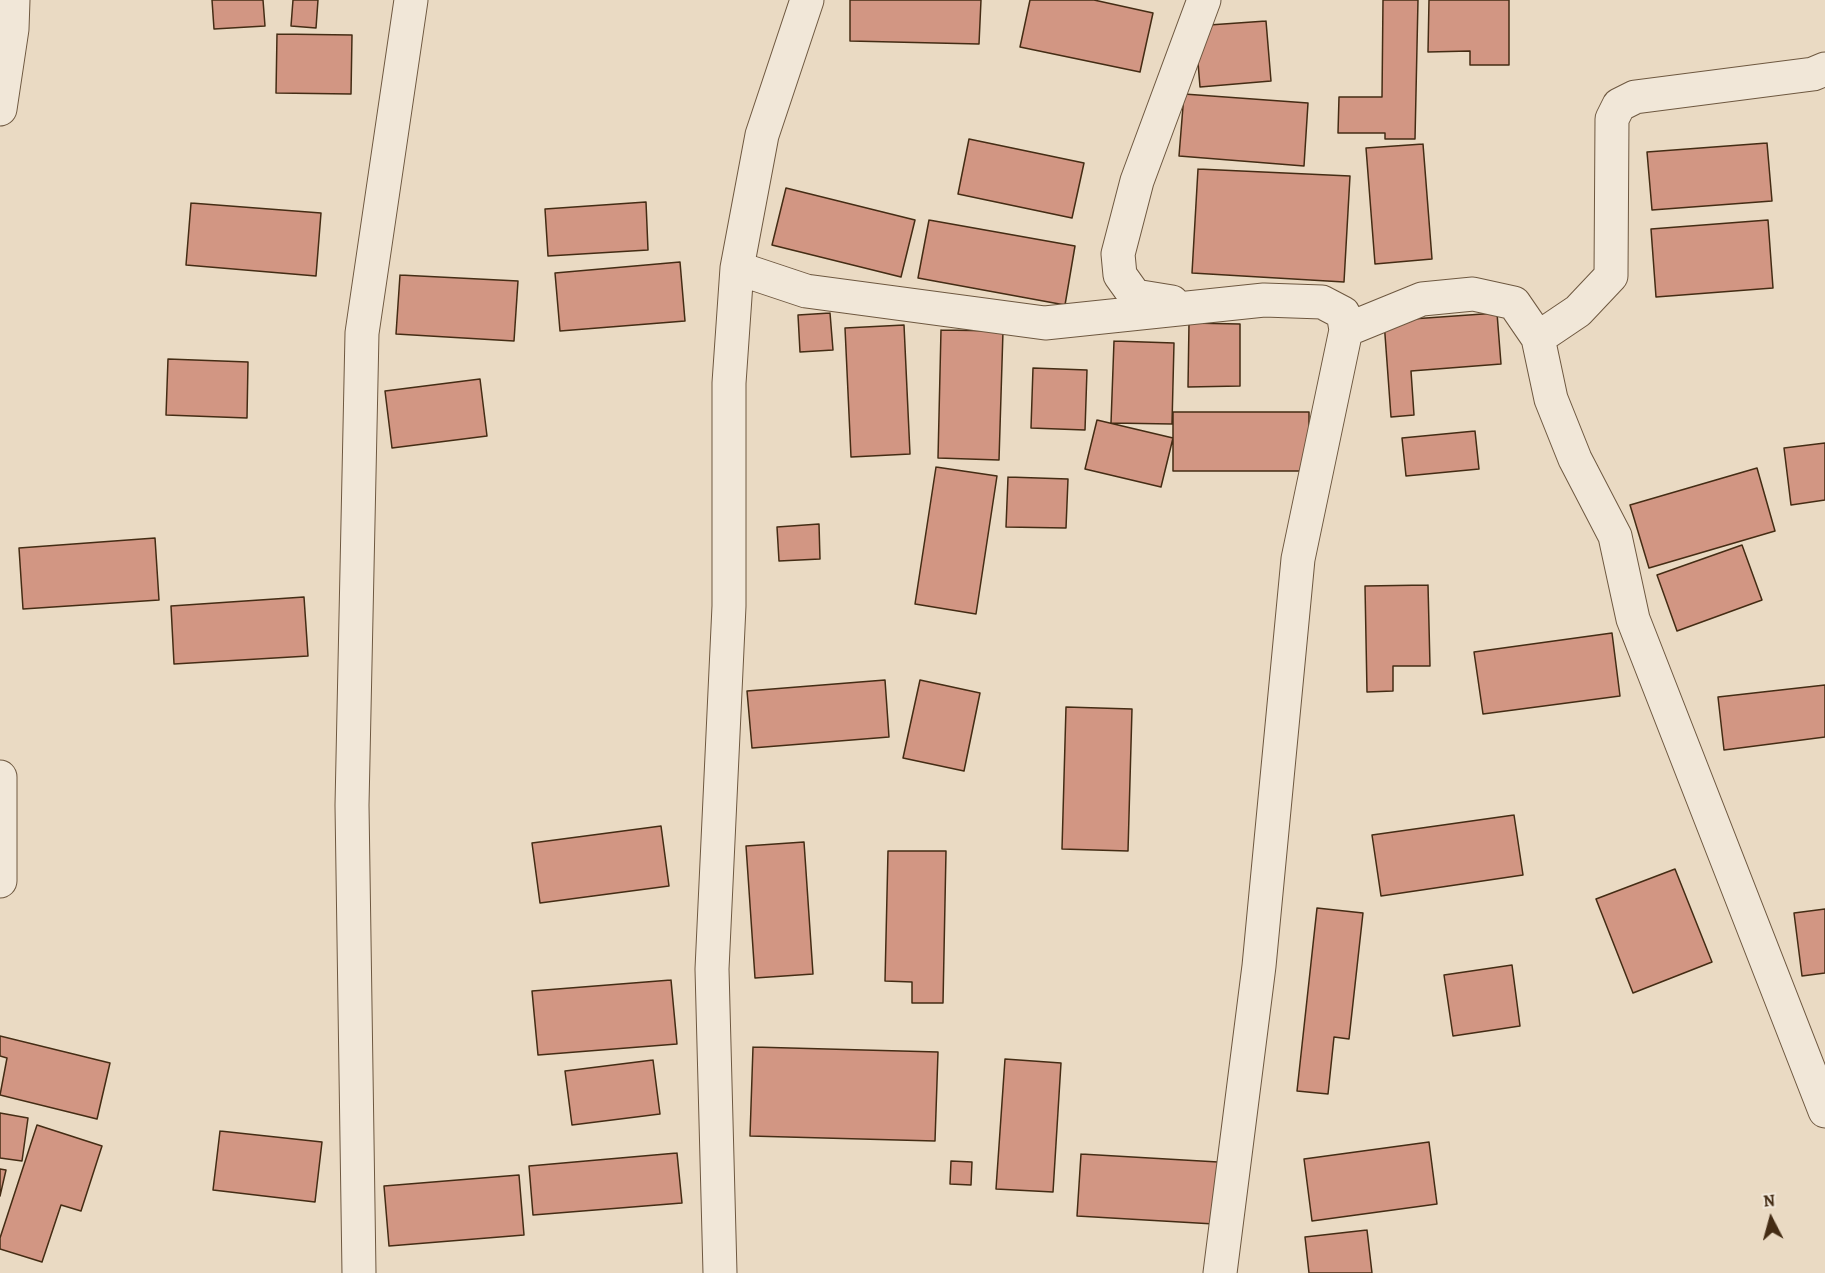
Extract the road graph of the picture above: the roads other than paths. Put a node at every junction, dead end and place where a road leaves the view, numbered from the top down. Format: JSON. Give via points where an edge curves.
{"nodes":[{"id":1,"x":13,"y":0,"type":"edge"},
{"id":2,"x":411,"y":0,"type":"edge"},
{"id":3,"x":807,"y":0,"type":"edge"},
{"id":4,"x":1204,"y":0,"type":"edge"},
{"id":5,"x":1825,"y":69,"type":"edge"},
{"id":6,"x":0,"y":109,"type":"edge"},
{"id":7,"x":737,"y":268,"type":"junction"},
{"id":8,"x":1198,"y":306,"type":"junction"},
{"id":9,"x":1346,"y":330,"type":"junction"},
{"id":10,"x":1538,"y":338,"type":"junction"},
{"id":11,"x":0,"y":777,"type":"edge"},
{"id":12,"x":0,"y":881,"type":"edge"},
{"id":13,"x":1825,"y":1111,"type":"edge"},
{"id":14,"x":359,"y":1273,"type":"edge"},
{"id":15,"x":720,"y":1273,"type":"edge"},
{"id":16,"x":1220,"y":1273,"type":"edge"}],
"edges":[{"from":1,"to":6,"type":"street"},
{"from":2,"to":14,"type":"street","via":[[362,333],[352,805]]},
{"from":3,"to":7,"type":"street","via":[[762,135]]},
{"from":4,"to":8,"type":"street","via":[[1137,181],[1118,254],[1120,275],[1136,296]]},
{"from":5,"to":10,"type":"street","via":[[1813,74],[1635,97],[1618,105],[1612,119],[1611,276],[1578,311]]},
{"from":7,"to":8,"type":"street","via":[[806,291],[1046,323]]},
{"from":7,"to":15,"type":"street","via":[[729,383],[729,606],[712,969]]},
{"from":8,"to":9,"type":"street","via":[[1264,300],[1322,302],[1343,313]]},
{"from":9,"to":10,"type":"street","via":[[1422,299],[1473,294],[1514,303]]},
{"from":9,"to":16,"type":"street","via":[[1298,560],[1259,966]]},
{"from":10,"to":13,"type":"street","via":[[1551,399],[1575,459],[1615,536],[1633,619]]},
{"from":11,"to":12,"type":"street"}]}
